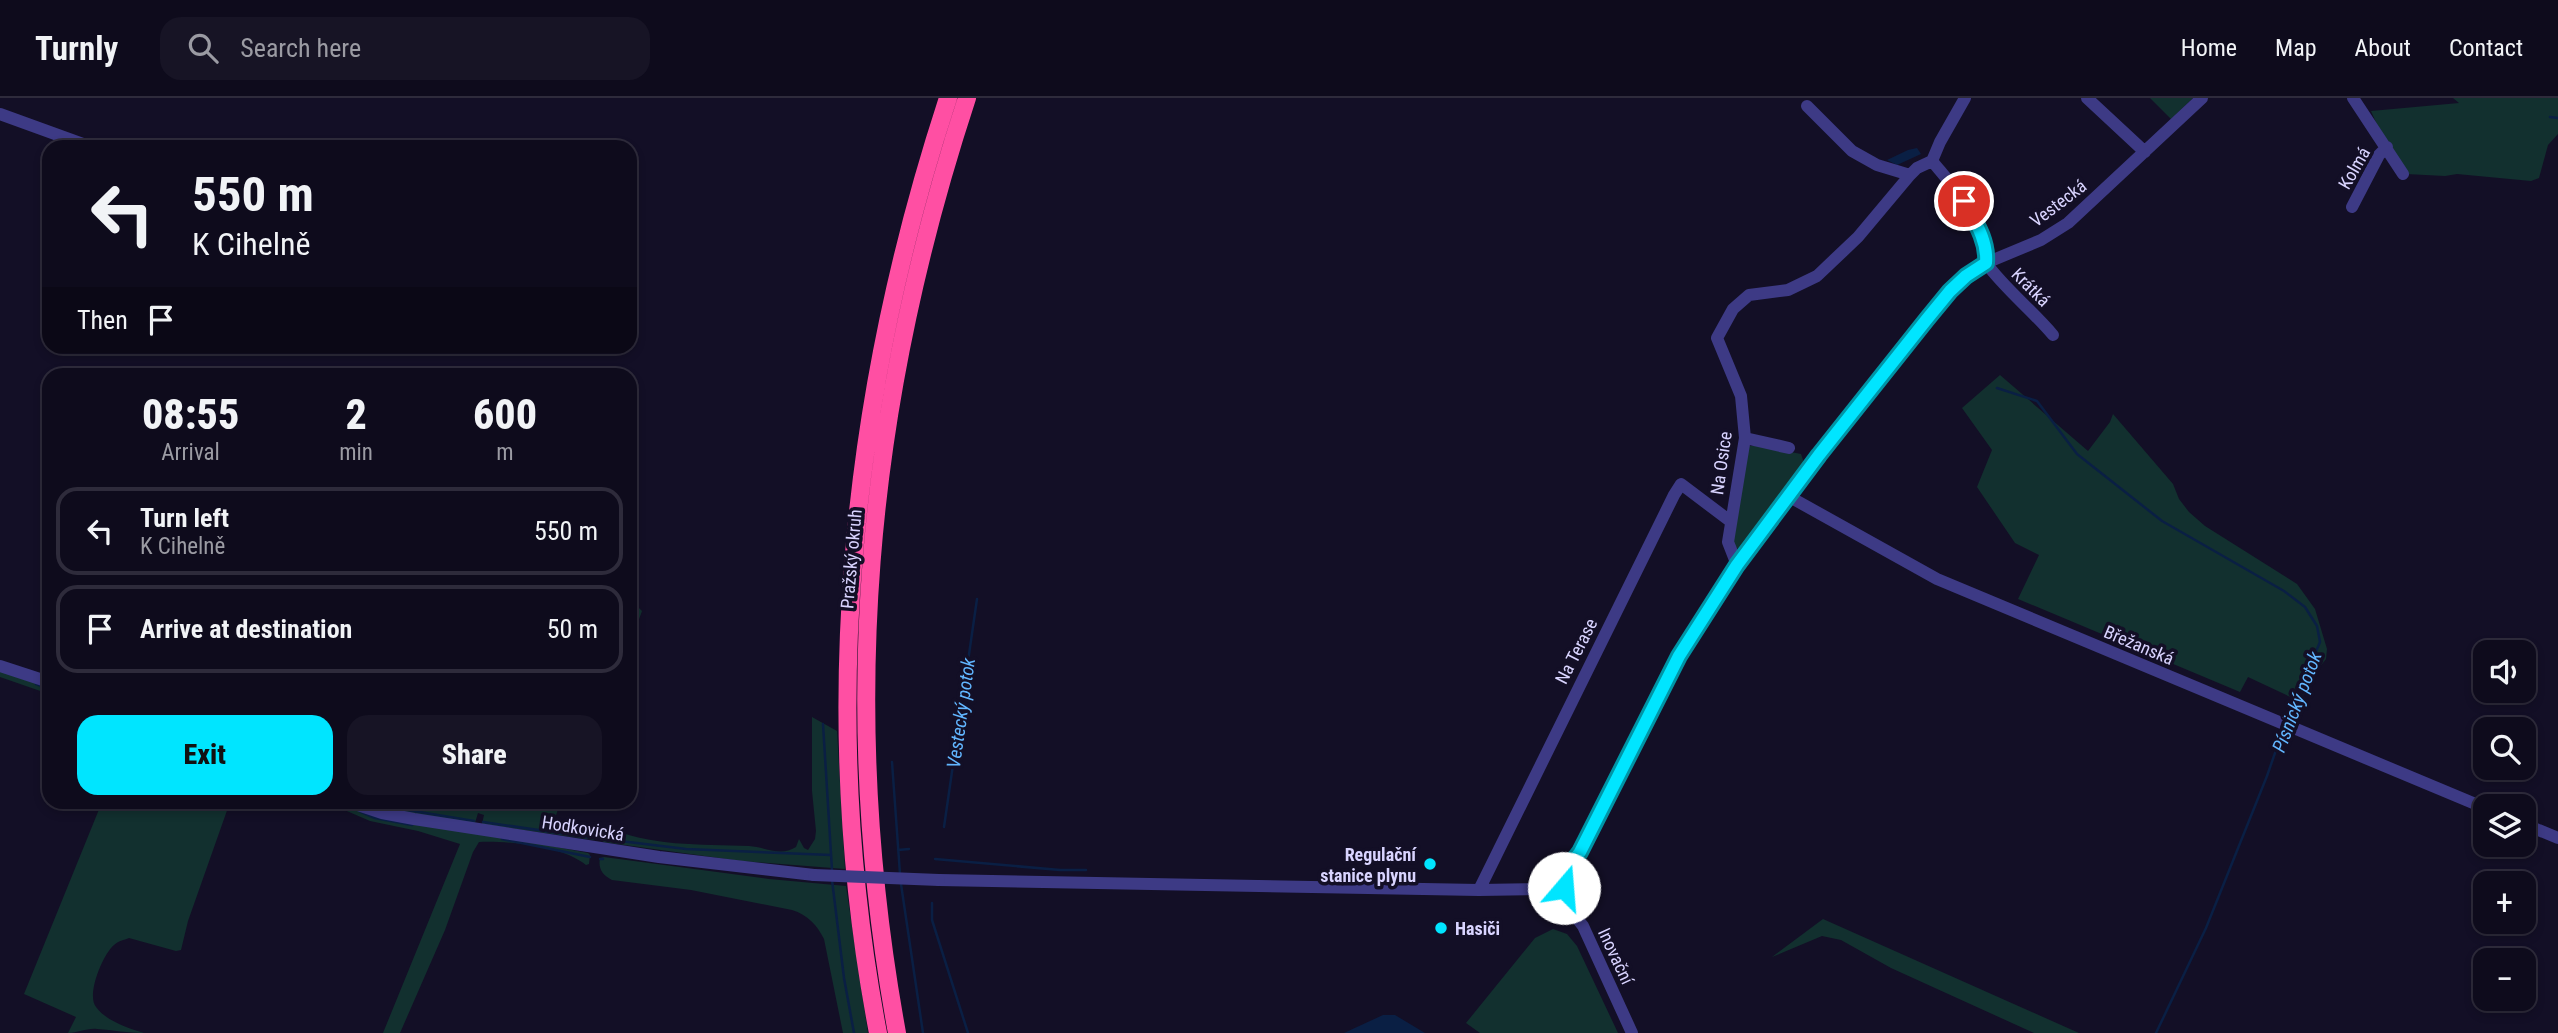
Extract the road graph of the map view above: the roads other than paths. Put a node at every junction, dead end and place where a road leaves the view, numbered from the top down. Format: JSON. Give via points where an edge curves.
{"nodes":[{"id":1,"x":948,"y":98,"type":"edge"},
{"id":2,"x":967,"y":98,"type":"edge"},
{"id":3,"x":1965,"y":98,"type":"edge"},
{"id":4,"x":2087,"y":98,"type":"edge"},
{"id":5,"x":2202,"y":98,"type":"edge"},
{"id":6,"x":2353,"y":98,"type":"edge"},
{"id":7,"x":1807,"y":106,"type":"dead end"},
{"id":8,"x":0,"y":114,"type":"edge"},
{"id":9,"x":72,"y":140,"type":"edge"},
{"id":10,"x":2387,"y":147,"type":"junction"},
{"id":11,"x":2145,"y":152,"type":"junction"},
{"id":12,"x":1932,"y":161,"type":"junction"},
{"id":13,"x":2403,"y":174,"type":"dead end"},
{"id":14,"x":1910,"y":175,"type":"junction"},
{"id":15,"x":2352,"y":207,"type":"dead end"},
{"id":16,"x":1986,"y":263,"type":"junction"},
{"id":17,"x":2053,"y":335,"type":"dead end"},
{"id":18,"x":1745,"y":438,"type":"junction"},
{"id":19,"x":1789,"y":448,"type":"dead end"},
{"id":20,"x":1788,"y":496,"type":"junction"},
{"id":21,"x":1730,"y":521,"type":"junction"},
{"id":22,"x":1737,"y":565,"type":"junction"},
{"id":23,"x":0,"y":666,"type":"edge"},
{"id":24,"x":42,"y":680,"type":"edge"},
{"id":25,"x":2473,"y":803,"type":"edge"},
{"id":26,"x":370,"y":809,"type":"edge"},
{"id":27,"x":2536,"y":829,"type":"edge"},
{"id":28,"x":2558,"y":838,"type":"edge"},
{"id":29,"x":939,"y":880,"type":"joint"},
{"id":30,"x":1559,"y":880,"type":"junction"},
{"id":31,"x":1542,"y":889,"type":"junction"},
{"id":32,"x":1479,"y":890,"type":"junction"},
{"id":33,"x":1561,"y":898,"type":"junction"},
{"id":34,"x":878,"y":1033,"type":"edge"},
{"id":35,"x":897,"y":1033,"type":"edge"},
{"id":36,"x":1632,"y":1033,"type":"edge"}],
"edges":[{"from":1,"to":34,"type":"highway","name":"Pražský okruh","via":[[905,243],[880,356],[860,476],[848,622],[852,840]]},
{"from":2,"to":35,"type":"highway","name":"Pražský okruh","via":[[937,194],[897,361],[879,478],[867,623],[871,840]]},
{"from":3,"to":12,"type":"street"},
{"from":4,"to":11,"type":"street"},
{"from":5,"to":11,"type":"street","name":"Vestecká"},
{"from":6,"to":10,"type":"street","name":"Kolmá"},
{"from":7,"to":14,"type":"street","via":[[1852,151]]},
{"from":8,"to":9,"type":"street"},
{"from":10,"to":13,"type":"street","name":"Kolmá"},
{"from":10,"to":15,"type":"street","name":"Kolmá"},
{"from":11,"to":16,"type":"street","name":"Vestecká","via":[[2068,223]]},
{"from":12,"to":14,"type":"street","name":"Na Osice"},
{"from":12,"to":16,"type":"street","via":[[1964,201],[1982,234]]},
{"from":14,"to":18,"type":"street","name":"Na Osice","via":[[1818,276],[1788,290],[1749,295],[1734,309],[1717,338],[1741,396]]},
{"from":16,"to":17,"type":"street","name":"Krátká"},
{"from":16,"to":20,"type":"street","name":"Vestecká","via":[[1950,291]]},
{"from":18,"to":19,"type":"street"},
{"from":18,"to":21,"type":"street","name":"Na Osice"},
{"from":20,"to":22,"type":"street","name":"Vestecká"},
{"from":20,"to":25,"type":"street","name":"Břežanská","via":[[1937,579]]},
{"from":21,"to":22,"type":"street","name":"Na Osice","via":[[1728,542]]},
{"from":21,"to":32,"type":"street","name":"Na Terase","via":[[1681,484]]},
{"from":22,"to":30,"type":"street","name":"Vestecká","via":[[1679,656],[1580,852]]},
{"from":23,"to":24,"type":"street"},
{"from":26,"to":29,"type":"street","name":"Hodkovická","bridge":true,"via":[[414,820],[659,857],[814,875]]},
{"from":27,"to":28,"type":"street"},
{"from":29,"to":32,"type":"street","name":"Vestecká"},
{"from":30,"to":31,"type":"street","name":"Vestecká","via":[[1548,880]]},
{"from":30,"to":33,"type":"street","via":[[1564,888]]},
{"from":31,"to":32,"type":"street","name":"Vestecká"},
{"from":31,"to":33,"type":"street","name":"Vestecká","via":[[1549,900]]},
{"from":33,"to":36,"type":"street","name":"Inovační","via":[[1583,926]]}]}
